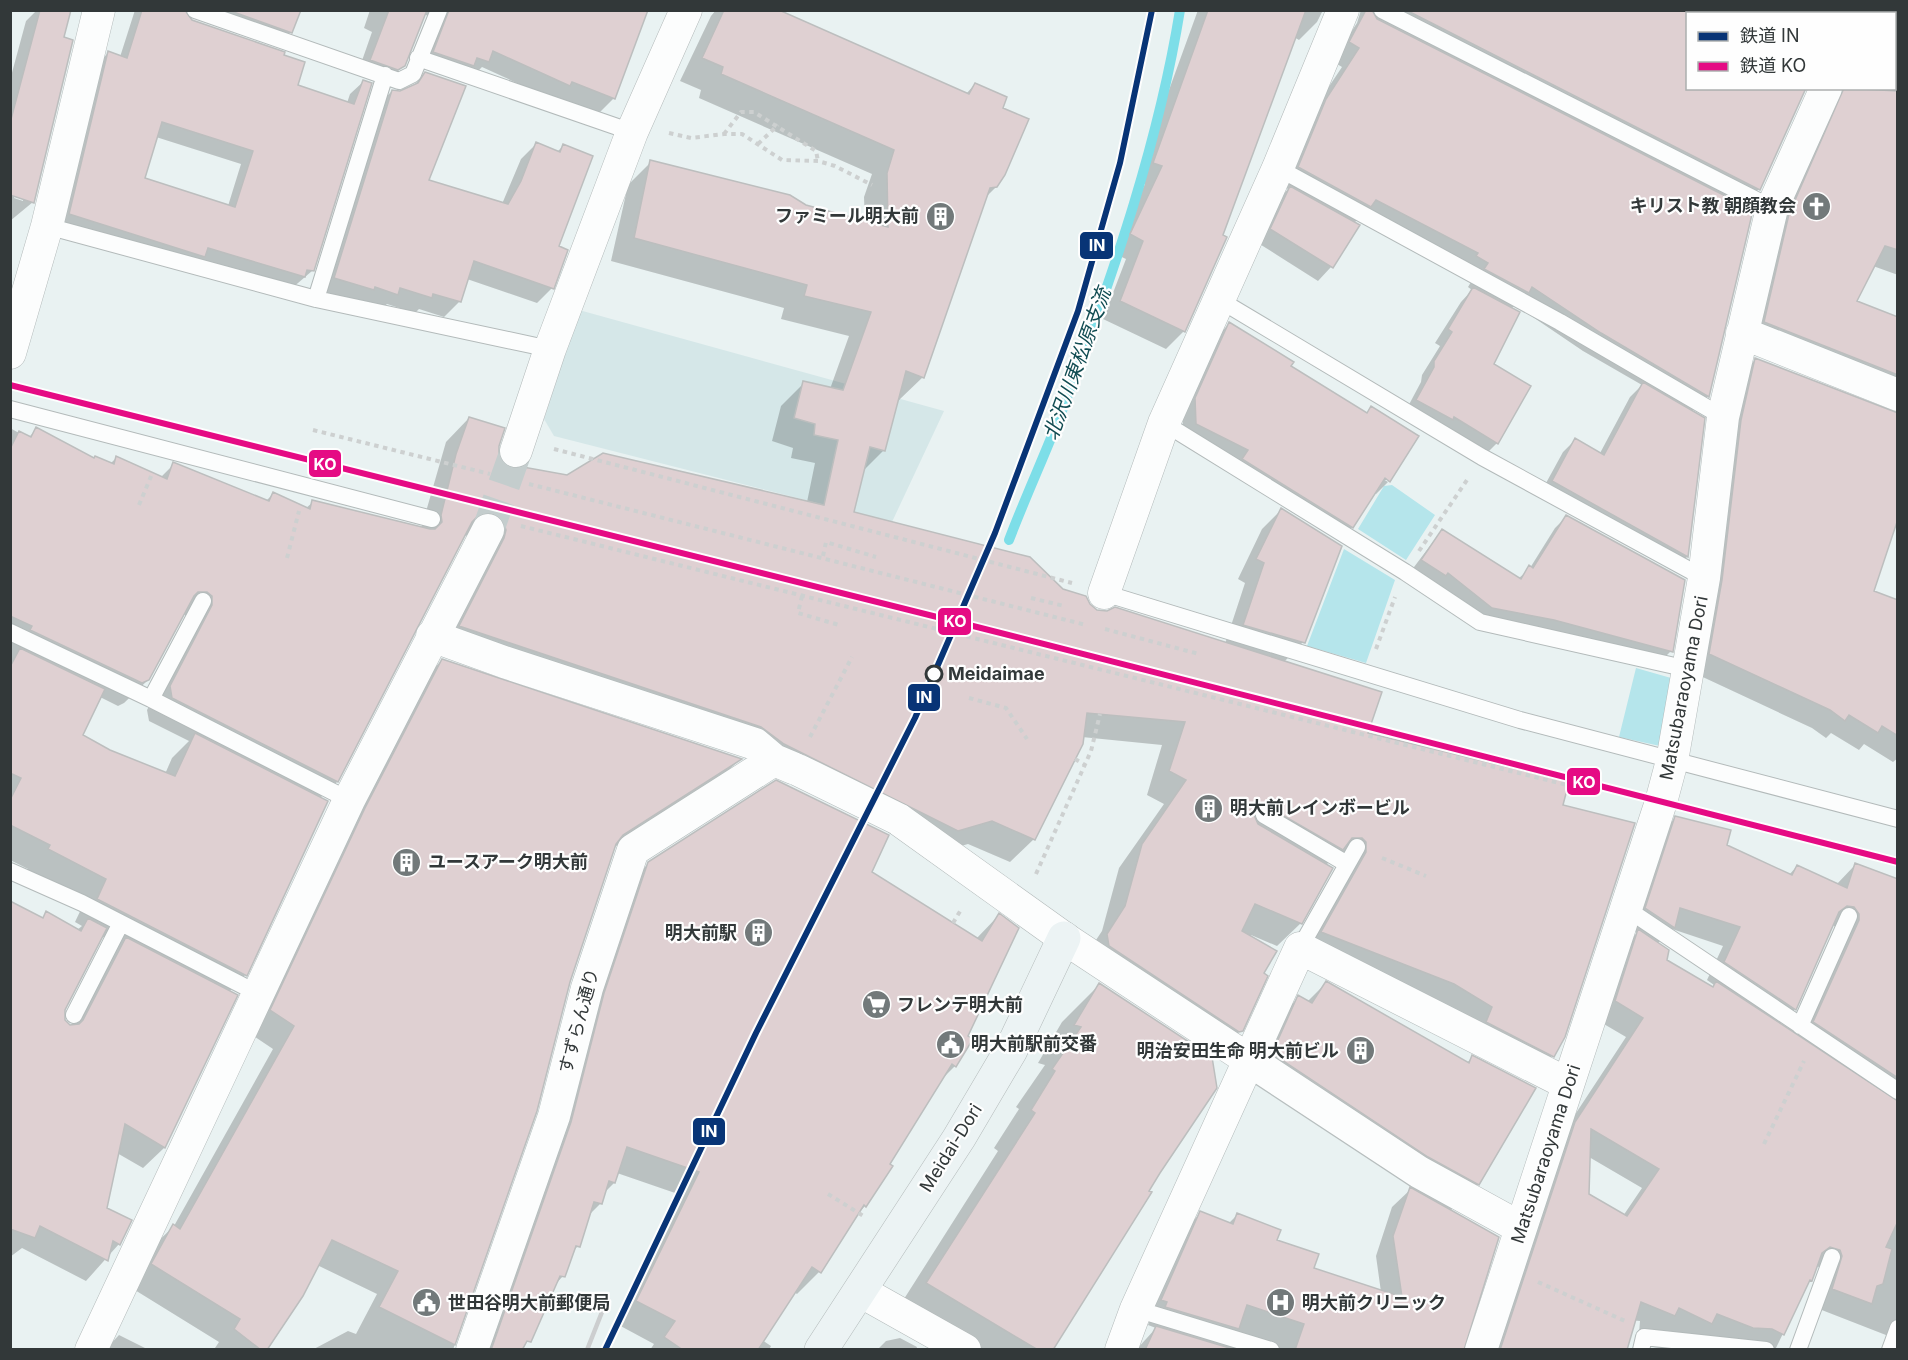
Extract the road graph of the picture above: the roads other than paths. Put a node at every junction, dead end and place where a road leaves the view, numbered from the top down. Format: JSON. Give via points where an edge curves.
{"nodes":[{"id":1,"x":99,"y":10,"type":"edge"},
{"id":2,"x":195,"y":10,"type":"edge"},
{"id":3,"x":439,"y":10,"type":"edge"},
{"id":4,"x":686,"y":10,"type":"edge"},
{"id":5,"x":1343,"y":10,"type":"edge"},
{"id":6,"x":1382,"y":10,"type":"edge"},
{"id":7,"x":418,"y":58,"type":"junction"},
{"id":8,"x":385,"y":75,"type":"junction"},
{"id":9,"x":1825,"y":90,"type":"edge"},
{"id":10,"x":635,"y":126,"type":"junction"},
{"id":11,"x":1278,"y":168,"type":"junction"},
{"id":12,"x":1772,"y":208,"type":"junction"},
{"id":13,"x":47,"y":226,"type":"junction"},
{"id":14,"x":316,"y":299,"type":"junction"},
{"id":15,"x":1218,"y":299,"type":"junction"},
{"id":16,"x":1742,"y":333,"type":"junction"},
{"id":17,"x":550,"y":349,"type":"junction"},
{"id":18,"x":10,"y":352,"type":"edge"},
{"id":19,"x":1898,"y":395,"type":"edge"},
{"id":20,"x":10,"y":409,"type":"edge"},
{"id":21,"x":1723,"y":417,"type":"junction"},
{"id":22,"x":1164,"y":423,"type":"junction"},
{"id":23,"x":512,"y":456,"type":"tunnel mouth"},
{"id":24,"x":432,"y":519,"type":"dead end"},
{"id":25,"x":488,"y":530,"type":"tunnel mouth"},
{"id":26,"x":1704,"y":578,"type":"junction"},
{"id":27,"x":1104,"y":593,"type":"joint"},
{"id":28,"x":203,"y":601,"type":"dead end"},
{"id":29,"x":10,"y":632,"type":"edge"},
{"id":30,"x":432,"y":636,"type":"junction"},
{"id":31,"x":1688,"y":669,"type":"junction"},
{"id":32,"x":151,"y":699,"type":"junction"},
{"id":33,"x":1672,"y":761,"type":"junction"},
{"id":34,"x":786,"y":765,"type":"junction"},
{"id":35,"x":349,"y":800,"type":"junction"},
{"id":36,"x":1264,"y":815,"type":"dead end"},
{"id":37,"x":1898,"y":819,"type":"edge"},
{"id":38,"x":1357,"y":847,"type":"road end"},
{"id":39,"x":1347,"y":864,"type":"junction"},
{"id":40,"x":10,"y":871,"type":"edge"},
{"id":41,"x":1627,"y":909,"type":"junction"},
{"id":42,"x":1849,"y":915,"type":"dead end"},
{"id":43,"x":121,"y":923,"type":"junction"},
{"id":44,"x":1064,"y":938,"type":"junction"},
{"id":45,"x":1300,"y":948,"type":"junction"},
{"id":46,"x":259,"y":994,"type":"junction"},
{"id":47,"x":74,"y":1014,"type":"dead end"},
{"id":48,"x":1800,"y":1026,"type":"junction"},
{"id":49,"x":1249,"y":1060,"type":"junction"},
{"id":50,"x":1569,"y":1084,"type":"junction"},
{"id":51,"x":1898,"y":1091,"type":"edge"},
{"id":52,"x":1521,"y":1228,"type":"junction"},
{"id":53,"x":1832,"y":1257,"type":"dead end"},
{"id":54,"x":860,"y":1291,"type":"junction"},
{"id":55,"x":1136,"y":1308,"type":"junction"},
{"id":56,"x":1898,"y":1328,"type":"edge"},
{"id":57,"x":1643,"y":1343,"type":"edge"},
{"id":58,"x":91,"y":1350,"type":"edge"},
{"id":59,"x":472,"y":1350,"type":"edge"},
{"id":60,"x":821,"y":1350,"type":"edge"},
{"id":61,"x":965,"y":1350,"type":"edge"},
{"id":62,"x":1121,"y":1350,"type":"edge"},
{"id":63,"x":1271,"y":1350,"type":"edge"},
{"id":64,"x":1481,"y":1350,"type":"edge"},
{"id":65,"x":1766,"y":1350,"type":"edge"},
{"id":66,"x":1798,"y":1350,"type":"edge"},
{"id":67,"x":1890,"y":1350,"type":"edge"}],
"edges":[{"from":1,"to":13,"type":"street"},
{"from":2,"to":8,"type":"lane"},
{"from":3,"to":7,"type":"lane"},
{"from":4,"to":10,"type":"street"},
{"from":5,"to":11,"type":"street"},
{"from":6,"to":12,"type":"lane"},
{"from":7,"to":8,"type":"lane","via":[[407,77],[399,81]]},
{"from":7,"to":10,"type":"lane"},
{"from":8,"to":14,"type":"lane"},
{"from":9,"to":12,"type":"street","name":"Matsubaraoyama Dori"},
{"from":10,"to":17,"type":"street"},
{"from":11,"to":15,"type":"street"},
{"from":11,"to":21,"type":"lane","via":[[1560,321]]},
{"from":12,"to":16,"type":"street","name":"Matsubaraoyama Dori"},
{"from":13,"to":14,"type":"lane"},
{"from":13,"to":18,"type":"street"},
{"from":14,"to":17,"type":"lane"},
{"from":15,"to":22,"type":"street"},
{"from":15,"to":26,"type":"lane","via":[[1482,457]]},
{"from":16,"to":19,"type":"street"},
{"from":16,"to":21,"type":"street","name":"Matsubaraoyama Dori"},
{"from":17,"to":23,"type":"street"},
{"from":20,"to":24,"type":"lane"},
{"from":21,"to":26,"type":"street","name":"Matsubaraoyama Dori"},
{"from":22,"to":27,"type":"street"},
{"from":22,"to":31,"type":"lane","via":[[1480,622]]},
{"from":25,"to":30,"type":"street"},
{"from":26,"to":31,"type":"street","name":"Matsubaraoyama Dori"},
{"from":27,"to":33,"type":"lane","via":[[1520,720]]},
{"from":28,"to":32,"type":"lane"},
{"from":29,"to":32,"type":"lane"},
{"from":30,"to":34,"type":"street","via":[[755,744]]},
{"from":30,"to":35,"type":"street"},
{"from":31,"to":33,"type":"street","name":"Matsubaraoyama Dori"},
{"from":32,"to":35,"type":"lane"},
{"from":33,"to":37,"type":"lane"},
{"from":33,"to":41,"type":"street","name":"Matsubaraoyama Dori"},
{"from":34,"to":44,"type":"street","bridge":true,"via":[[898,819]]},
{"from":34,"to":59,"type":"street","name":"すずらん通り","via":[[633,850],[587,988],[554,1116]]},
{"from":35,"to":46,"type":"street"},
{"from":36,"to":39,"type":"lane"},
{"from":38,"to":39,"type":"lane"},
{"from":39,"to":45,"type":"lane"},
{"from":40,"to":43,"type":"lane"},
{"from":41,"to":48,"type":"lane"},
{"from":41,"to":50,"type":"street","name":"Matsubaraoyama Dori"},
{"from":42,"to":48,"type":"lane"},
{"from":43,"to":46,"type":"lane"},
{"from":43,"to":47,"type":"lane"},
{"from":44,"to":49,"type":"street"},
{"from":44,"to":54,"type":"street","name":"Meidai-Dori","via":[[1011,1050],[960,1138]]},
{"from":45,"to":49,"type":"street"},
{"from":45,"to":50,"type":"street"},
{"from":46,"to":58,"type":"street"},
{"from":48,"to":51,"type":"lane"},
{"from":49,"to":52,"type":"street","via":[[1419,1172]]},
{"from":49,"to":55,"type":"street"},
{"from":50,"to":52,"type":"street","name":"Matsubaraoyama Dori"},
{"from":52,"to":64,"type":"street","name":"Matsubaraoyama Dori"},
{"from":53,"to":66,"type":"lane"},
{"from":54,"to":60,"type":"street","name":"Meidai-Dori"},
{"from":54,"to":61,"type":"street"},
{"from":55,"to":62,"type":"street"},
{"from":55,"to":63,"type":"lane"},
{"from":56,"to":67,"type":"lane"},
{"from":57,"to":65,"type":"lane"}]}
